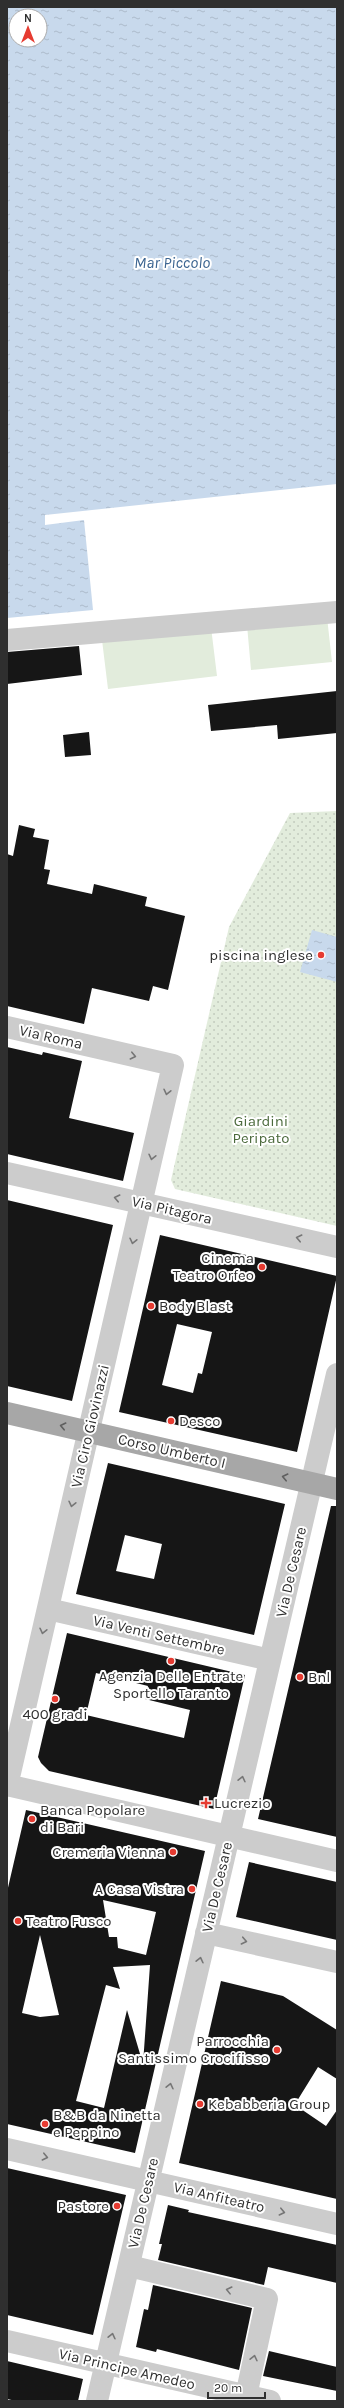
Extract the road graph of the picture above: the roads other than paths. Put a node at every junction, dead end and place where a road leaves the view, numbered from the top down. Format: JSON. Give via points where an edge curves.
{"nodes":[{"id":1,"x":337,"y":612,"type":"edge"},
{"id":2,"x":7,"y":640,"type":"edge"},
{"id":3,"x":7,"y":1027,"type":"edge"},
{"id":4,"x":173,"y":1065,"type":"joint"},
{"id":5,"x":7,"y":1173,"type":"edge"},
{"id":6,"x":141,"y":1203,"type":"junction"},
{"id":7,"x":337,"y":1247,"type":"edge"},
{"id":8,"x":337,"y":1374,"type":"edge"},
{"id":9,"x":7,"y":1413,"type":"edge"},
{"id":10,"x":89,"y":1432,"type":"junction"},
{"id":11,"x":311,"y":1483,"type":"junction"},
{"id":12,"x":337,"y":1489,"type":"edge"},
{"id":13,"x":48,"y":1609,"type":"junction"},
{"id":14,"x":270,"y":1660,"type":"junction"},
{"id":15,"x":7,"y":1785,"type":"edge"},
{"id":16,"x":229,"y":1836,"type":"junction"},
{"id":17,"x":337,"y":1861,"type":"edge"},
{"id":18,"x":206,"y":1933,"type":"junction"},
{"id":19,"x":337,"y":1962,"type":"edge"},
{"id":20,"x":7,"y":2149,"type":"edge"},
{"id":21,"x":148,"y":2181,"type":"junction"},
{"id":22,"x":337,"y":2224,"type":"edge"},
{"id":23,"x":129,"y":2266,"type":"junction"},
{"id":24,"x":7,"y":2342,"type":"edge"},
{"id":25,"x":106,"y":2364,"type":"junction"},
{"id":26,"x":246,"y":2396,"type":"junction"},
{"id":27,"x":97,"y":2401,"type":"edge"},
{"id":28,"x":270,"y":2401,"type":"edge"}],
"edges":[{"from":1,"to":2,"type":"street"},
{"from":3,"to":4,"type":"street","name":"Via Roma","one_way":true},
{"from":4,"to":6,"type":"street","name":"Via Ciro Giovinazzi","one_way":true},
{"from":6,"to":5,"type":"street","name":"Via Pitagora","one_way":true},
{"from":7,"to":6,"type":"street","name":"Via Pitagora","one_way":true},
{"from":6,"to":10,"type":"street","name":"Via Ciro Giovinazzi","one_way":true},
{"from":8,"to":11,"type":"street","name":"Via De Cesare"},
{"from":10,"to":9,"type":"main road","name":"Corso Umberto I","one_way":true},
{"from":11,"to":10,"type":"main road","name":"Corso Umberto I","one_way":true},
{"from":10,"to":13,"type":"street","name":"Via Ciro Giovinazzi","one_way":true},
{"from":11,"to":12,"type":"main road","name":"Corso Umberto I"},
{"from":11,"to":14,"type":"street","name":"Via De Cesare"},
{"from":13,"to":14,"type":"street","name":"Via Venti Settembre"},
{"from":13,"to":15,"type":"street","name":"Via Ciro Giovinazzi","one_way":true},
{"from":16,"to":14,"type":"street","name":"Via De Cesare","one_way":true},
{"from":15,"to":16,"type":"street"},
{"from":16,"to":17,"type":"street"},
{"from":16,"to":18,"type":"street","name":"Via De Cesare"},
{"from":18,"to":19,"type":"street","one_way":true},
{"from":21,"to":18,"type":"street","name":"Via De Cesare","one_way":true},
{"from":20,"to":21,"type":"street","name":"Via Anfiteatro","one_way":true},
{"from":21,"to":22,"type":"street","name":"Via Anfiteatro","one_way":true},
{"from":21,"to":23,"type":"street","name":"Via De Cesare"},
{"from":25,"to":23,"type":"street","name":"Via De Cesare","one_way":true},
{"from":26,"to":23,"type":"street","one_way":true,"via":[[267,2299]]},
{"from":24,"to":25,"type":"street","name":"Via Principe Amedeo"},
{"from":25,"to":26,"type":"street","name":"Via Principe Amedeo"},
{"from":25,"to":27,"type":"street","name":"Via De Cesare"},
{"from":26,"to":28,"type":"street","name":"Via Principe Amedeo"}]}
